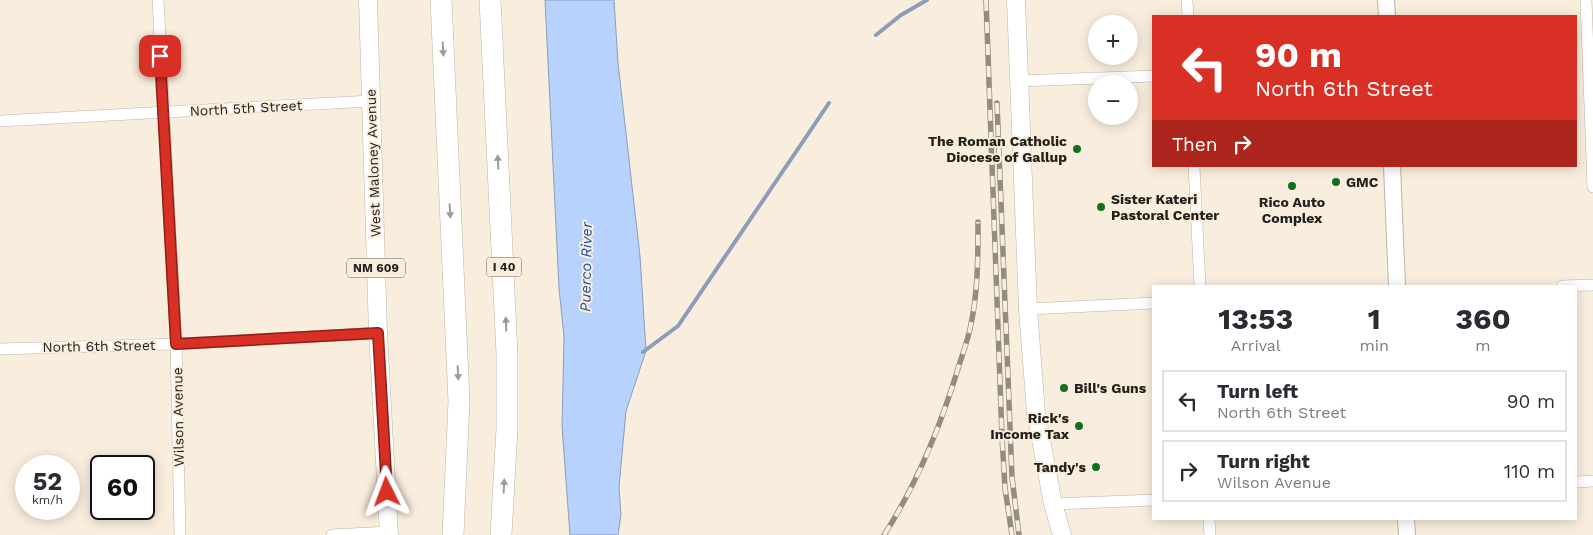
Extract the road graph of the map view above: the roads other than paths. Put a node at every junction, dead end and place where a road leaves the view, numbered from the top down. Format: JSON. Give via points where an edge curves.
{"nodes":[{"id":1,"x":158,"y":0,"type":"edge"},
{"id":2,"x":368,"y":0,"type":"edge"},
{"id":3,"x":440,"y":0,"type":"edge"},
{"id":4,"x":490,"y":0,"type":"edge"},
{"id":5,"x":1016,"y":0,"type":"edge"},
{"id":6,"x":1187,"y":0,"type":"edge"},
{"id":7,"x":1386,"y":0,"type":"edge"},
{"id":8,"x":1586,"y":0,"type":"edge"},
{"id":9,"x":1188,"y":15,"type":"edge"},
{"id":10,"x":1387,"y":15,"type":"edge"},
{"id":11,"x":1586,"y":58,"type":"edge"},
{"id":12,"x":1152,"y":76,"type":"edge"},
{"id":13,"x":1019,"y":81,"type":"junction"},
{"id":14,"x":371,"y":101,"type":"junction"},
{"id":15,"x":163,"y":113,"type":"junction"},
{"id":16,"x":0,"y":121,"type":"edge"},
{"id":17,"x":1194,"y":167,"type":"edge"},
{"id":18,"x":1392,"y":167,"type":"edge"},
{"id":19,"x":1593,"y":188,"type":"edge"},
{"id":20,"x":1200,"y":285,"type":"edge"},
{"id":21,"x":1397,"y":285,"type":"edge"},
{"id":22,"x":1593,"y":285,"type":"edge"},
{"id":23,"x":1577,"y":286,"type":"edge"},
{"id":24,"x":1152,"y":303,"type":"edge"},
{"id":25,"x":1028,"y":309,"type":"junction"},
{"id":26,"x":378,"y":333,"type":"junction"},
{"id":27,"x":176,"y":344,"type":"junction"},
{"id":28,"x":0,"y":349,"type":"edge"},
{"id":29,"x":1593,"y":481,"type":"edge"},
{"id":30,"x":1577,"y":482,"type":"edge"},
{"id":31,"x":1152,"y":500,"type":"edge"},
{"id":32,"x":1053,"y":504,"type":"junction"},
{"id":33,"x":1209,"y":520,"type":"edge"},
{"id":34,"x":1406,"y":520,"type":"edge"},
{"id":35,"x":389,"y":533,"type":"edge"},
{"id":36,"x":180,"y":535,"type":"edge"},
{"id":37,"x":332,"y":535,"type":"edge"},
{"id":38,"x":453,"y":535,"type":"edge"},
{"id":39,"x":501,"y":535,"type":"edge"},
{"id":40,"x":1062,"y":535,"type":"edge"},
{"id":41,"x":1210,"y":535,"type":"edge"},
{"id":42,"x":1407,"y":535,"type":"edge"}],
"edges":[{"from":1,"to":15,"type":"street","name":"Wilson Avenue"},
{"from":2,"to":14,"type":"main road","name":"West Maloney Avenue","number":"NM 609"},
{"from":3,"to":38,"type":"highway","one_way":true,"via":[[459,401]]},
{"from":39,"to":4,"type":"highway","number":"I 40","one_way":true,"via":[[507,354]]},
{"from":5,"to":13,"type":"main road"},
{"from":6,"to":9,"type":"street"},
{"from":7,"to":10,"type":"main road"},
{"from":8,"to":11,"type":"street"},
{"from":11,"to":19,"type":"street"},
{"from":12,"to":13,"type":"street"},
{"from":13,"to":25,"type":"main road"},
{"from":14,"to":15,"type":"street","name":"North 5th Street"},
{"from":14,"to":26,"type":"main road","name":"West Maloney Avenue","number":"NM 609"},
{"from":15,"to":16,"type":"street","name":"North 5th Street"},
{"from":15,"to":27,"type":"street","name":"Wilson Avenue"},
{"from":17,"to":20,"type":"street"},
{"from":18,"to":21,"type":"main road"},
{"from":22,"to":23,"type":"street"},
{"from":24,"to":25,"type":"street"},
{"from":25,"to":32,"type":"main road","via":[[1036,413]]},
{"from":26,"to":27,"type":"street","name":"North 6th Street"},
{"from":26,"to":35,"type":"main road","name":"West Maloney Avenue","number":"NM 609"},
{"from":27,"to":28,"type":"street","name":"North 6th Street"},
{"from":27,"to":36,"type":"street","name":"Wilson Avenue"},
{"from":29,"to":30,"type":"street"},
{"from":31,"to":32,"type":"street"},
{"from":32,"to":40,"type":"main road"},
{"from":33,"to":41,"type":"street"},
{"from":34,"to":42,"type":"main road"},
{"from":35,"to":37,"type":"street"}]}
